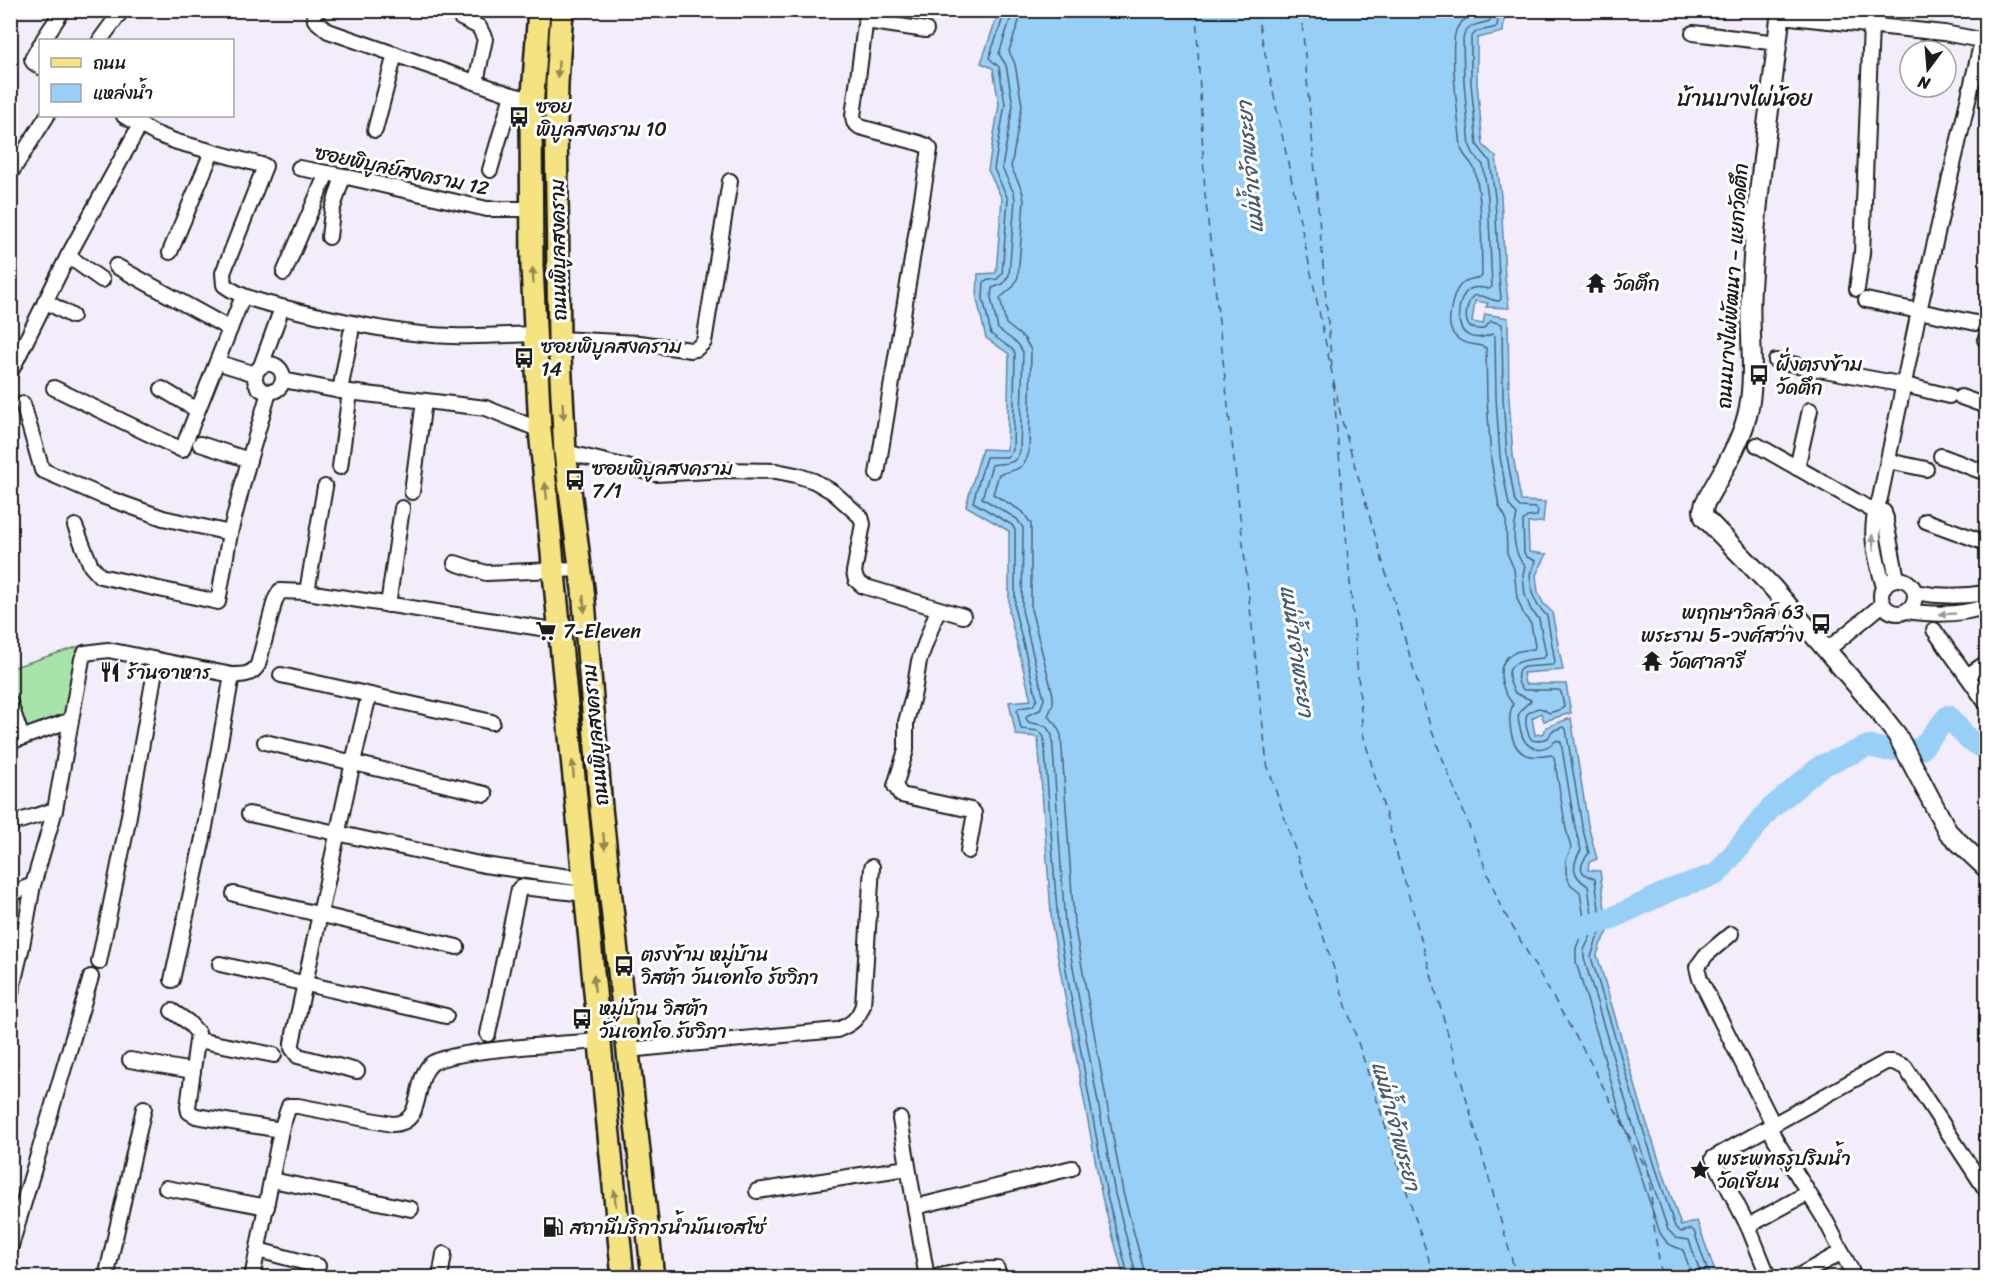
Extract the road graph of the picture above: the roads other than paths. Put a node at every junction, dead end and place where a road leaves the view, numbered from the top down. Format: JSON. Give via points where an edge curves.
{"nodes":[{"id":1,"x":63,"y":10,"type":"edge"},
{"id":2,"x":122,"y":10,"type":"edge"},
{"id":3,"x":314,"y":10,"type":"edge"},
{"id":4,"x":539,"y":10,"type":"edge"},
{"id":5,"x":562,"y":10,"type":"edge"},
{"id":6,"x":1781,"y":13,"type":"edge"},
{"id":7,"x":867,"y":16,"type":"edge"},
{"id":8,"x":461,"y":18,"type":"dead end"},
{"id":9,"x":1871,"y":25,"type":"junction"},
{"id":10,"x":926,"y":30,"type":"dead end"},
{"id":11,"x":1693,"y":33,"type":"dead end"},
{"id":12,"x":44,"y":39,"type":"edge"},
{"id":13,"x":101,"y":39,"type":"edge"},
{"id":14,"x":1778,"y":43,"type":"junction"},
{"id":15,"x":1983,"y":45,"type":"edge"},
{"id":16,"x":39,"y":47,"type":"edge"},
{"id":17,"x":395,"y":54,"type":"junction"},
{"id":18,"x":39,"y":66,"type":"edge"},
{"id":19,"x":476,"y":82,"type":"junction"},
{"id":20,"x":512,"y":95,"type":"junction"},
{"id":21,"x":533,"y":100,"type":"junction"},
{"id":22,"x":46,"y":117,"type":"edge"},
{"id":23,"x":126,"y":117,"type":"edge"},
{"id":24,"x":140,"y":125,"type":"junction"},
{"id":25,"x":375,"y":130,"type":"dead end"},
{"id":26,"x":212,"y":152,"type":"junction"},
{"id":27,"x":299,"y":168,"type":"dead end"},
{"id":28,"x":490,"y":170,"type":"dead end"},
{"id":29,"x":327,"y":173,"type":"junction"},
{"id":30,"x":10,"y":174,"type":"edge"},
{"id":31,"x":343,"y":176,"type":"junction"},
{"id":32,"x":730,"y":181,"type":"dead end"},
{"id":33,"x":532,"y":209,"type":"junction"},
{"id":34,"x":329,"y":237,"type":"dead end"},
{"id":35,"x":170,"y":252,"type":"dead end"},
{"id":36,"x":68,"y":256,"type":"junction"},
{"id":37,"x":116,"y":266,"type":"dead end"},
{"id":38,"x":284,"y":273,"type":"dead end"},
{"id":39,"x":102,"y":280,"type":"dead end"},
{"id":40,"x":243,"y":296,"type":"junction"},
{"id":41,"x":45,"y":301,"type":"junction"},
{"id":42,"x":1919,"y":311,"type":"junction"},
{"id":43,"x":72,"y":316,"type":"dead end"},
{"id":44,"x":279,"y":316,"type":"dead end"},
{"id":45,"x":1976,"y":323,"type":"dead end"},
{"id":46,"x":230,"y":329,"type":"junction"},
{"id":47,"x":351,"y":333,"type":"dead end"},
{"id":48,"x":536,"y":334,"type":"junction"},
{"id":49,"x":559,"y":339,"type":"junction"},
{"id":50,"x":1776,"y":361,"type":"dead end"},
{"id":51,"x":226,"y":365,"type":"dead end"},
{"id":52,"x":258,"y":370,"type":"junction"},
{"id":53,"x":11,"y":371,"type":"edge"},
{"id":54,"x":283,"y":380,"type":"junction"},
{"id":55,"x":1905,"y":385,"type":"junction"},
{"id":56,"x":54,"y":388,"type":"dead end"},
{"id":57,"x":162,"y":389,"type":"dead end"},
{"id":58,"x":345,"y":391,"type":"junction"},
{"id":59,"x":269,"y":392,"type":"junction"},
{"id":60,"x":424,"y":401,"type":"junction"},
{"id":61,"x":23,"y":404,"type":"dead end"},
{"id":62,"x":1986,"y":406,"type":"edge"},
{"id":63,"x":197,"y":410,"type":"junction"},
{"id":64,"x":1810,"y":410,"type":"dead end"},
{"id":65,"x":540,"y":430,"type":"junction"},
{"id":66,"x":200,"y":444,"type":"dead end"},
{"id":67,"x":1757,"y":445,"type":"dead end"},
{"id":68,"x":565,"y":452,"type":"junction"},
{"id":69,"x":1941,"y":456,"type":"dead end"},
{"id":70,"x":249,"y":460,"type":"junction"},
{"id":71,"x":1888,"y":461,"type":"junction"},
{"id":72,"x":340,"y":467,"type":"dead end"},
{"id":73,"x":1797,"y":468,"type":"junction"},
{"id":74,"x":1926,"y":469,"type":"dead end"},
{"id":75,"x":1986,"y":473,"type":"edge"},
{"id":76,"x":877,"y":474,"type":"dead end"},
{"id":77,"x":325,"y":487,"type":"dead end"},
{"id":78,"x":412,"y":492,"type":"dead end"},
{"id":79,"x":402,"y":508,"type":"dead end"},
{"id":80,"x":1880,"y":515,"type":"junction"},
{"id":81,"x":1926,"y":521,"type":"dead end"},
{"id":82,"x":549,"y":523,"type":"junction"},
{"id":83,"x":573,"y":524,"type":"junction"},
{"id":84,"x":75,"y":526,"type":"dead end"},
{"id":85,"x":230,"y":533,"type":"junction"},
{"id":86,"x":1986,"y":543,"type":"edge"},
{"id":87,"x":455,"y":563,"type":"dead end"},
{"id":88,"x":580,"y":569,"type":"junction"},
{"id":89,"x":553,"y":570,"type":"junction"},
{"id":90,"x":1897,"y":579,"type":"junction"},
{"id":91,"x":1884,"y":587,"type":"junction"},
{"id":92,"x":308,"y":592,"type":"junction"},
{"id":93,"x":1915,"y":592,"type":"junction"},
{"id":94,"x":1986,"y":593,"type":"edge"},
{"id":95,"x":1883,"y":604,"type":"junction"},
{"id":96,"x":388,"y":605,"type":"junction"},
{"id":97,"x":1986,"y":606,"type":"edge"},
{"id":98,"x":938,"y":609,"type":"junction"},
{"id":99,"x":1907,"y":611,"type":"junction"},
{"id":100,"x":963,"y":616,"type":"dead end"},
{"id":101,"x":1934,"y":630,"type":"dead end"},
{"id":102,"x":560,"y":631,"type":"junction"},
{"id":103,"x":1827,"y":650,"type":"junction"},
{"id":104,"x":157,"y":660,"type":"junction"},
{"id":105,"x":1986,"y":663,"type":"edge"},
{"id":106,"x":232,"y":675,"type":"junction"},
{"id":107,"x":281,"y":675,"type":"dead end"},
{"id":108,"x":1967,"y":676,"type":"junction"},
{"id":109,"x":369,"y":695,"type":"junction"},
{"id":110,"x":1986,"y":703,"type":"edge"},
{"id":111,"x":10,"y":704,"type":"edge"},
{"id":112,"x":71,"y":720,"type":"junction"},
{"id":113,"x":492,"y":722,"type":"dead end"},
{"id":114,"x":16,"y":740,"type":"edge"},
{"id":115,"x":265,"y":742,"type":"dead end"},
{"id":116,"x":353,"y":762,"type":"junction"},
{"id":117,"x":485,"y":794,"type":"dead end"},
{"id":118,"x":55,"y":810,"type":"junction"},
{"id":119,"x":249,"y":814,"type":"dead end"},
{"id":120,"x":10,"y":824,"type":"edge"},
{"id":121,"x":339,"y":833,"type":"junction"},
{"id":122,"x":968,"y":851,"type":"dead end"},
{"id":123,"x":872,"y":867,"type":"dead end"},
{"id":124,"x":1986,"y":868,"type":"edge"},
{"id":125,"x":33,"y":885,"type":"junction"},
{"id":126,"x":585,"y":886,"type":"junction"},
{"id":127,"x":10,"y":894,"type":"edge"},
{"id":128,"x":234,"y":894,"type":"dead end"},
{"id":129,"x":320,"y":916,"type":"junction"},
{"id":130,"x":1731,"y":934,"type":"dead end"},
{"id":131,"x":457,"y":947,"type":"dead end"},
{"id":132,"x":99,"y":962,"type":"dead end"},
{"id":133,"x":220,"y":964,"type":"dead end"},
{"id":134,"x":91,"y":977,"type":"dead end"},
{"id":135,"x":172,"y":980,"type":"dead end"},
{"id":136,"x":305,"y":984,"type":"junction"},
{"id":137,"x":10,"y":998,"type":"edge"},
{"id":138,"x":172,"y":1011,"type":"dead end"},
{"id":139,"x":446,"y":1016,"type":"dead end"},
{"id":140,"x":488,"y":1034,"type":"dead end"},
{"id":141,"x":198,"y":1040,"type":"junction"},
{"id":142,"x":600,"y":1041,"type":"junction"},
{"id":143,"x":627,"y":1050,"type":"junction"},
{"id":144,"x":274,"y":1055,"type":"dead end"},
{"id":145,"x":130,"y":1060,"type":"dead end"},
{"id":146,"x":193,"y":1071,"type":"junction"},
{"id":147,"x":357,"y":1071,"type":"dead end"},
{"id":148,"x":144,"y":1108,"type":"dead end"},
{"id":149,"x":900,"y":1119,"type":"dead end"},
{"id":150,"x":1771,"y":1125,"type":"junction"},
{"id":151,"x":281,"y":1130,"type":"junction"},
{"id":152,"x":907,"y":1168,"type":"junction"},
{"id":153,"x":1072,"y":1168,"type":"dead end"},
{"id":154,"x":272,"y":1180,"type":"junction"},
{"id":155,"x":166,"y":1188,"type":"dead end"},
{"id":156,"x":1986,"y":1190,"type":"edge"},
{"id":157,"x":757,"y":1191,"type":"dead end"},
{"id":158,"x":1808,"y":1193,"type":"junction"},
{"id":159,"x":267,"y":1207,"type":"junction"},
{"id":160,"x":915,"y":1207,"type":"junction"},
{"id":161,"x":411,"y":1209,"type":"dead end"},
{"id":162,"x":1748,"y":1226,"type":"junction"},
{"id":163,"x":10,"y":1249,"type":"edge"},
{"id":164,"x":258,"y":1250,"type":"junction"},
{"id":165,"x":1842,"y":1252,"type":"junction"},
{"id":166,"x":444,"y":1254,"type":"dead end"},
{"id":167,"x":318,"y":1266,"type":"dead end"},
{"id":168,"x":1851,"y":1270,"type":"dead end"},
{"id":169,"x":106,"y":1278,"type":"edge"},
{"id":170,"x":252,"y":1278,"type":"edge"},
{"id":171,"x":440,"y":1278,"type":"edge"},
{"id":172,"x":623,"y":1278,"type":"edge"},
{"id":173,"x":652,"y":1278,"type":"edge"},
{"id":174,"x":928,"y":1278,"type":"edge"},
{"id":175,"x":999,"y":1278,"type":"edge"},
{"id":176,"x":1769,"y":1278,"type":"edge"},
{"id":177,"x":1795,"y":1278,"type":"edge"}],
"edges":[{"from":1,"to":12,"type":"street"},
{"from":2,"to":13,"type":"street"},
{"from":3,"to":17,"type":"street","via":[[315,20],[328,31]]},
{"from":4,"to":21,"type":"main road","name":"ถนนพิบูลสงคราม"},
{"from":5,"to":49,"type":"main road","name":"ถนนพิบูลสงคราม","one_way":true,"via":[[556,124]]},
{"from":6,"to":9,"type":"street"},
{"from":6,"to":14,"type":"street","name":"ถนนบางไผ่พัฒนา – แยกวัดตึก"},
{"from":7,"to":10,"type":"street"},
{"from":7,"to":76,"type":"street","via":[[854,122],[930,149]]},
{"from":8,"to":19,"type":"street","via":[[479,27],[485,39]]},
{"from":9,"to":15,"type":"street","via":[[1944,33]]},
{"from":9,"to":42,"type":"street","via":[[1861,294]]},
{"from":11,"to":14,"type":"street"},
{"from":14,"to":103,"type":"street","name":"ถนนบางไผ่พัฒนา – แยกวัดตึก","via":[[1755,233],[1749,408],[1703,510],[1707,521]]},
{"from":15,"to":42,"type":"street"},
{"from":16,"to":18,"type":"street","via":[[33,59]]},
{"from":17,"to":19,"type":"street"},
{"from":17,"to":25,"type":"street"},
{"from":19,"to":20,"type":"street"},
{"from":20,"to":21,"type":"street"},
{"from":20,"to":28,"type":"street"},
{"from":21,"to":33,"type":"main road","name":"ถนนพิบูลสงคราม"},
{"from":22,"to":30,"type":"street"},
{"from":23,"to":24,"type":"street"},
{"from":24,"to":26,"type":"street"},
{"from":24,"to":36,"type":"street"},
{"from":26,"to":35,"type":"street"},
{"from":26,"to":40,"type":"street","via":[[266,166],[223,273],[224,285]]},
{"from":27,"to":29,"type":"street","name":"ซอยพิบูลย์สงคราม 12"},
{"from":29,"to":31,"type":"street","name":"ซอยพิบูลย์สงคราม 12"},
{"from":29,"to":38,"type":"street"},
{"from":31,"to":33,"type":"street","name":"ซอยพิบูลย์สงคราม 12","via":[[487,209]]},
{"from":31,"to":34,"type":"street","via":[[332,210]]},
{"from":32,"to":49,"type":"street","via":[[704,342],[700,346],[691,350]]},
{"from":48,"to":33,"type":"main road","name":"ถนนพิบูลสงคราม","one_way":true},
{"from":36,"to":39,"type":"street"},
{"from":36,"to":41,"type":"street"},
{"from":37,"to":46,"type":"street"},
{"from":40,"to":46,"type":"street"},
{"from":40,"to":48,"type":"street","via":[[351,322],[434,335]]},
{"from":41,"to":43,"type":"street"},
{"from":41,"to":53,"type":"street"},
{"from":42,"to":45,"type":"street"},
{"from":42,"to":55,"type":"street"},
{"from":44,"to":52,"type":"street"},
{"from":46,"to":63,"type":"street"},
{"from":47,"to":58,"type":"street"},
{"from":48,"to":65,"type":"main road","name":"ถนนพิบูลสงคราม"},
{"from":49,"to":68,"type":"main road","name":"ถนนพิบูลสงคราม","one_way":true},
{"from":50,"to":55,"type":"street"},
{"from":51,"to":52,"type":"street"},
{"from":52,"to":54,"type":"street","via":[[270,364],[279,367]]},
{"from":52,"to":59,"type":"street","via":[[255,381],[259,388]]},
{"from":54,"to":58,"type":"street"},
{"from":54,"to":59,"type":"street","via":[[277,390]]},
{"from":55,"to":62,"type":"street"},
{"from":55,"to":71,"type":"street"},
{"from":56,"to":63,"type":"street","via":[[182,450]]},
{"from":57,"to":63,"type":"street"},
{"from":58,"to":60,"type":"street"},
{"from":58,"to":72,"type":"street"},
{"from":59,"to":70,"type":"street"},
{"from":60,"to":65,"type":"street","via":[[486,408]]},
{"from":60,"to":78,"type":"street"},
{"from":61,"to":85,"type":"street","via":[[42,470],[163,518]]},
{"from":64,"to":73,"type":"street"},
{"from":82,"to":65,"type":"main road","name":"ถนนพิบูลสงคราม","one_way":true},
{"from":66,"to":70,"type":"street"},
{"from":67,"to":73,"type":"street"},
{"from":68,"to":83,"type":"main road","name":"ถนนพิบูลสงคราม"},
{"from":68,"to":98,"type":"street","via":[[656,474],[776,471],[814,481],[861,517],[856,580],[862,586]]},
{"from":69,"to":75,"type":"street"},
{"from":70,"to":85,"type":"street"},
{"from":71,"to":74,"type":"street"},
{"from":71,"to":80,"type":"street"},
{"from":73,"to":80,"type":"street"},
{"from":77,"to":92,"type":"street"},
{"from":79,"to":96,"type":"street"},
{"from":80,"to":90,"type":"street"},
{"from":91,"to":80,"type":"street","one_way":true,"via":[[1872,534]]},
{"from":81,"to":86,"type":"street"},
{"from":82,"to":83,"type":"main road"},
{"from":82,"to":89,"type":"main road","name":"ถนนพิบูลสงคราม"},
{"from":83,"to":88,"type":"main road","name":"ถนนพิบูลสงคราม"},
{"from":84,"to":85,"type":"street","via":[[91,566],[100,576],[218,602]]},
{"from":87,"to":89,"type":"street","via":[[481,572]]},
{"from":88,"to":89,"type":"street"},
{"from":88,"to":143,"type":"main road","name":"ถนนพิบูลสงคราม","one_way":true},
{"from":89,"to":102,"type":"main road","name":"ถนนพิบูลสงคราม"},
{"from":90,"to":91,"type":"street"},
{"from":90,"to":93,"type":"street","via":[[1911,585]]},
{"from":91,"to":95,"type":"street"},
{"from":92,"to":96,"type":"street"},
{"from":92,"to":106,"type":"street","via":[[277,594],[256,669],[248,675]]},
{"from":93,"to":94,"type":"street","via":[[1961,597]]},
{"from":93,"to":99,"type":"street","via":[[1913,606]]},
{"from":95,"to":99,"type":"street","via":[[1894,613]]},
{"from":95,"to":103,"type":"street"},
{"from":96,"to":102,"type":"street"},
{"from":97,"to":99,"type":"street","one_way":true,"via":[[1944,614]]},
{"from":98,"to":100,"type":"street"},
{"from":98,"to":122,"type":"street","via":[[919,661],[906,722],[906,750],[895,786],[901,795],[971,810],[974,818]]},
{"from":101,"to":108,"type":"street"},
{"from":126,"to":102,"type":"main road","name":"ถนนพิบูลสงคราม","one_way":true},
{"from":103,"to":124,"type":"street","name":"ถนนบางไผ่พัฒนา – แยกวัดตึก","via":[[1897,735],[1948,831]]},
{"from":104,"to":106,"type":"street"},
{"from":104,"to":112,"type":"street","via":[[108,650],[85,653]]},
{"from":104,"to":132,"type":"street"},
{"from":105,"to":108,"type":"street"},
{"from":106,"to":135,"type":"street","via":[[203,838]]},
{"from":107,"to":109,"type":"street"},
{"from":108,"to":110,"type":"street"},
{"from":109,"to":113,"type":"street"},
{"from":109,"to":116,"type":"street"},
{"from":111,"to":114,"type":"street"},
{"from":112,"to":114,"type":"street"},
{"from":112,"to":118,"type":"street"},
{"from":115,"to":116,"type":"street"},
{"from":116,"to":117,"type":"street"},
{"from":116,"to":121,"type":"street"},
{"from":118,"to":120,"type":"street"},
{"from":118,"to":125,"type":"street"},
{"from":119,"to":121,"type":"street"},
{"from":121,"to":126,"type":"street"},
{"from":121,"to":129,"type":"street"},
{"from":123,"to":143,"type":"street","via":[[863,1005],[859,1018],[851,1025],[837,1030]]},
{"from":125,"to":127,"type":"street"},
{"from":125,"to":137,"type":"street"},
{"from":126,"to":140,"type":"street","via":[[519,888]]},
{"from":142,"to":126,"type":"main road","name":"ถนนพิบูลสงคราม","one_way":true},
{"from":128,"to":129,"type":"street"},
{"from":129,"to":131,"type":"street"},
{"from":129,"to":136,"type":"street"},
{"from":130,"to":150,"type":"street","via":[[1697,967]]},
{"from":133,"to":136,"type":"street"},
{"from":134,"to":163,"type":"street"},
{"from":136,"to":139,"type":"street"},
{"from":136,"to":147,"type":"street","via":[[292,1043],[294,1052]]},
{"from":138,"to":141,"type":"street","via":[[196,1029]]},
{"from":141,"to":144,"type":"street"},
{"from":141,"to":146,"type":"street"},
{"from":142,"to":151,"type":"street","via":[[441,1058],[425,1072],[412,1115],[400,1124],[289,1106]]},
{"from":172,"to":142,"type":"main road","name":"ถนนพิบูลสงคราม","one_way":true},
{"from":143,"to":173,"type":"main road","name":"ถนนพิบูลสงคราม"},
{"from":145,"to":146,"type":"street"},
{"from":146,"to":151,"type":"street","via":[[189,1112]]},
{"from":148,"to":169,"type":"street"},
{"from":149,"to":152,"type":"street"},
{"from":150,"to":156,"type":"street","via":[[1886,1062],[1899,1064]]},
{"from":150,"to":158,"type":"street"},
{"from":150,"to":162,"type":"street","via":[[1713,1158]]},
{"from":151,"to":154,"type":"street"},
{"from":152,"to":157,"type":"street"},
{"from":152,"to":160,"type":"street"},
{"from":153,"to":160,"type":"street"},
{"from":154,"to":159,"type":"street"},
{"from":154,"to":161,"type":"street"},
{"from":155,"to":159,"type":"street"},
{"from":158,"to":162,"type":"street"},
{"from":158,"to":165,"type":"street"},
{"from":159,"to":164,"type":"street"},
{"from":160,"to":174,"type":"street"},
{"from":162,"to":176,"type":"street"},
{"from":164,"to":167,"type":"street"},
{"from":164,"to":170,"type":"street"},
{"from":165,"to":168,"type":"street"},
{"from":165,"to":177,"type":"street"},
{"from":166,"to":171,"type":"street"},
{"from":174,"to":175,"type":"street","via":[[997,1269]]}]}
